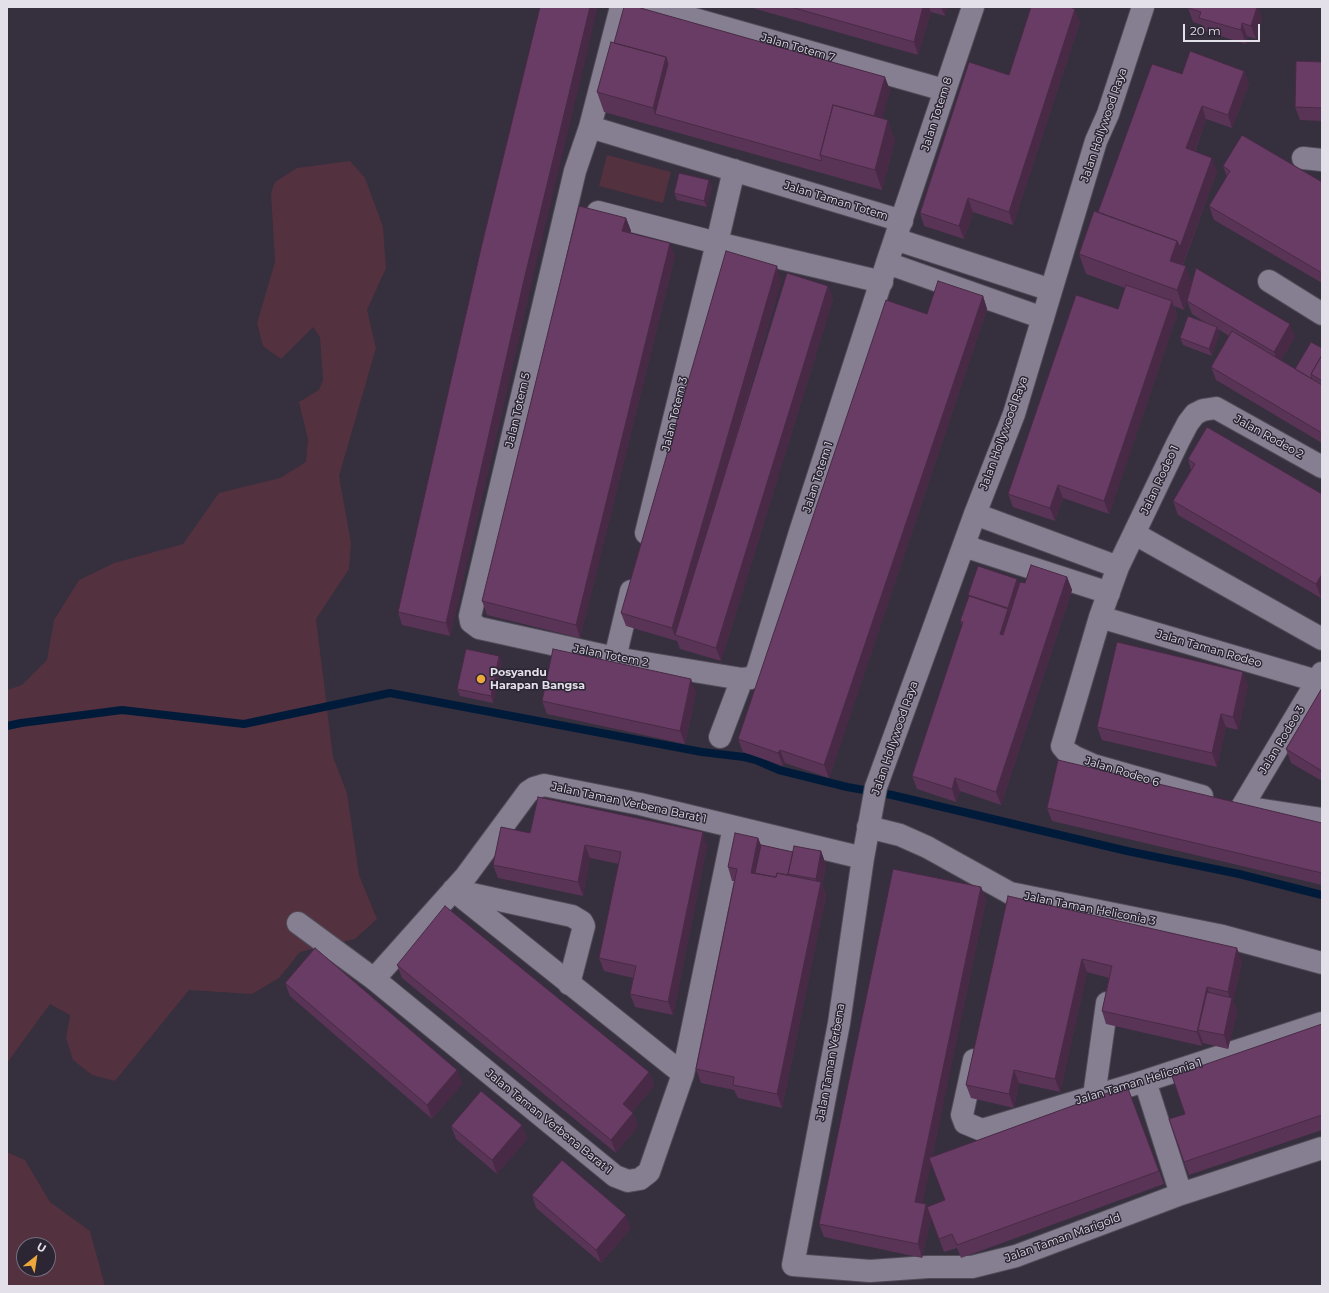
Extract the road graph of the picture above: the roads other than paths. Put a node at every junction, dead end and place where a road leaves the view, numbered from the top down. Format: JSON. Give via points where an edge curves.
{"nodes":[{"id":1,"x":621,"y":7,"type":"edge"},
{"id":2,"x":652,"y":7,"type":"edge"},
{"id":3,"x":973,"y":7,"type":"edge"},
{"id":4,"x":1143,"y":7,"type":"edge"},
{"id":5,"x":944,"y":90,"type":"junction"},
{"id":6,"x":590,"y":127,"type":"junction"},
{"id":7,"x":734,"y":170,"type":"junction"},
{"id":8,"x":568,"y":204,"type":"junction"},
{"id":9,"x":899,"y":230,"type":"junction"},
{"id":10,"x":717,"y":243,"type":"junction"},
{"id":11,"x":885,"y":273,"type":"junction"},
{"id":12,"x":1269,"y":281,"type":"dead end"},
{"id":13,"x":1051,"y":290,"type":"junction"},
{"id":14,"x":1322,"y":314,"type":"edge"},
{"id":15,"x":1043,"y":318,"type":"junction"},
{"id":16,"x":1216,"y":408,"type":"joint"},
{"id":17,"x":1322,"y":467,"type":"edge"},
{"id":18,"x":975,"y":514,"type":"junction"},
{"id":19,"x":1135,"y":534,"type":"junction"},
{"id":20,"x":964,"y":546,"type":"junction"},
{"id":21,"x":641,"y":550,"type":"edge"},
{"id":22,"x":1118,"y":567,"type":"junction"},
{"id":23,"x":636,"y":573,"type":"edge"},
{"id":24,"x":1108,"y":594,"type":"junction"},
{"id":25,"x":470,"y":616,"type":"joint"},
{"id":26,"x":1100,"y":617,"type":"junction"},
{"id":27,"x":1322,"y":639,"type":"edge"},
{"id":28,"x":615,"y":658,"type":"junction"},
{"id":29,"x":749,"y":676,"type":"junction"},
{"id":30,"x":1320,"y":677,"type":"edge"},
{"id":31,"x":720,"y":737,"type":"dead end"},
{"id":32,"x":1242,"y":807,"type":"junction"},
{"id":33,"x":1322,"y":819,"type":"edge"},
{"id":34,"x":734,"y":827,"type":"junction"},
{"id":35,"x":868,"y":827,"type":"junction"},
{"id":36,"x":863,"y":858,"type":"junction"},
{"id":37,"x":453,"y":890,"type":"junction"},
{"id":38,"x":1010,"y":893,"type":"junction"},
{"id":39,"x":1005,"y":916,"type":"edge"},
{"id":40,"x":298,"y":923,"type":"dead end"},
{"id":41,"x":1322,"y":963,"type":"edge"},
{"id":42,"x":374,"y":979,"type":"junction"},
{"id":43,"x":569,"y":984,"type":"junction"},
{"id":44,"x":1107,"y":1003,"type":"edge"},
{"id":45,"x":1322,"y":1023,"type":"edge"},
{"id":46,"x":978,"y":1039,"type":"edge"},
{"id":47,"x":682,"y":1074,"type":"junction"},
{"id":48,"x":1145,"y":1081,"type":"junction"},
{"id":49,"x":1094,"y":1096,"type":"junction"},
{"id":50,"x":1322,"y":1148,"type":"edge"},
{"id":51,"x":1181,"y":1194,"type":"junction"},
{"id":52,"x":793,"y":1265,"type":"joint"}],
"edges":[{"from":1,"to":6,"type":"street"},
{"from":2,"to":5,"type":"street","name":"Jalan Totem 7"},
{"from":3,"to":5,"type":"street","name":"Jalan Totem 8"},
{"from":4,"to":13,"type":"street","name":"Jalan Hollywood Raya","via":[[1108,114],[1096,141]]},
{"from":5,"to":9,"type":"street","name":"Jalan Totem 8"},
{"from":6,"to":7,"type":"street","name":"Jalan Taman Totem"},
{"from":6,"to":8,"type":"street","via":[[575,172]]},
{"from":7,"to":9,"type":"street","name":"Jalan Taman Totem"},
{"from":7,"to":10,"type":"street","name":"Jalan Totem 3"},
{"from":8,"to":10,"type":"street"},
{"from":8,"to":25,"type":"street","name":"Jalan Totem 5"},
{"from":9,"to":11,"type":"street"},
{"from":9,"to":13,"type":"street","name":"Jalan Taman Totem"},
{"from":10,"to":11,"type":"street"},
{"from":10,"to":21,"type":"street","name":"Jalan Totem 3"},
{"from":11,"to":15,"type":"street"},
{"from":11,"to":29,"type":"street","name":"Jalan Totem 1","via":[[803,524]]},
{"from":12,"to":14,"type":"street"},
{"from":13,"to":15,"type":"street","name":"Jalan Hollywood Raya"},
{"from":15,"to":18,"type":"street","name":"Jalan Hollywood Raya","via":[[1014,414]]},
{"from":16,"to":17,"type":"street","name":"Jalan Rodeo 2"},
{"from":16,"to":19,"type":"street","name":"Jalan Rodeo 1","via":[[1195,414],[1188,423]]},
{"from":18,"to":20,"type":"street","name":"Jalan Hollywood Raya"},
{"from":18,"to":22,"type":"street"},
{"from":19,"to":22,"type":"street","name":"Jalan Rodeo 1"},
{"from":19,"to":27,"type":"street"},
{"from":20,"to":24,"type":"street"},
{"from":20,"to":35,"type":"street","name":"Jalan Hollywood Raya","via":[[874,794]]},
{"from":22,"to":24,"type":"street","name":"Jalan Rodeo 6"},
{"from":23,"to":28,"type":"street"},
{"from":24,"to":26,"type":"street","name":"Jalan Rodeo 6"},
{"from":25,"to":28,"type":"street","name":"Jalan Totem 2","via":[[471,622],[479,628]]},
{"from":26,"to":30,"type":"street","name":"Jalan Taman Rodeo"},
{"from":26,"to":32,"type":"street","name":"Jalan Rodeo 6","via":[[1062,746],[1074,757],[1093,765]]},
{"from":28,"to":29,"type":"street","name":"Jalan Totem 2"},
{"from":29,"to":31,"type":"street","name":"Jalan Totem 1"},
{"from":30,"to":32,"type":"street","name":"Jalan Rodeo 3"},
{"from":32,"to":33,"type":"street","name":"Jalan Rodeo 6"},
{"from":34,"to":36,"type":"street","name":"Jalan Taman Verbena Barat 1"},
{"from":34,"to":37,"type":"street","name":"Jalan Taman Verbena Barat 1","via":[[640,804],[544,785],[528,792]]},
{"from":34,"to":47,"type":"street","name":"Jalan Taman Verbena Barat 1"},
{"from":35,"to":36,"type":"street","name":"Jalan Hollywood Raya"},
{"from":35,"to":38,"type":"street","name":"Jalan Taman Heliconia 3","via":[[900,835],[927,847]]},
{"from":36,"to":52,"type":"street","name":"Jalan Taman Verbena","via":[[840,1023]]},
{"from":37,"to":42,"type":"street","name":"Jalan Taman Verbena Barat 1"},
{"from":37,"to":43,"type":"street"},
{"from":37,"to":43,"type":"street","via":[[572,916],[582,922],[584,926]]},
{"from":38,"to":39,"type":"street"},
{"from":38,"to":41,"type":"street","name":"Jalan Taman Heliconia 3","via":[[1223,936]]},
{"from":40,"to":42,"type":"street","name":"Jalan Taman Verbena Barat 1"},
{"from":42,"to":47,"type":"street","name":"Jalan Taman Verbena Barat 1","via":[[615,1176],[628,1181],[640,1180],[649,1172]]},
{"from":43,"to":47,"type":"street"},
{"from":44,"to":49,"type":"street"},
{"from":45,"to":48,"type":"street","name":"Jalan Taman Heliconia 1"},
{"from":46,"to":49,"type":"street","name":"Jalan Taman Heliconia 1","via":[[962,1116],[965,1123],[982,1130]]},
{"from":48,"to":49,"type":"street","name":"Jalan Taman Heliconia 1"},
{"from":48,"to":51,"type":"street"},
{"from":50,"to":51,"type":"street","name":"Jalan Taman Marigold"},
{"from":51,"to":52,"type":"street","name":"Jalan Taman Marigold","via":[[1016,1256],[972,1267],[870,1271]]}]}
